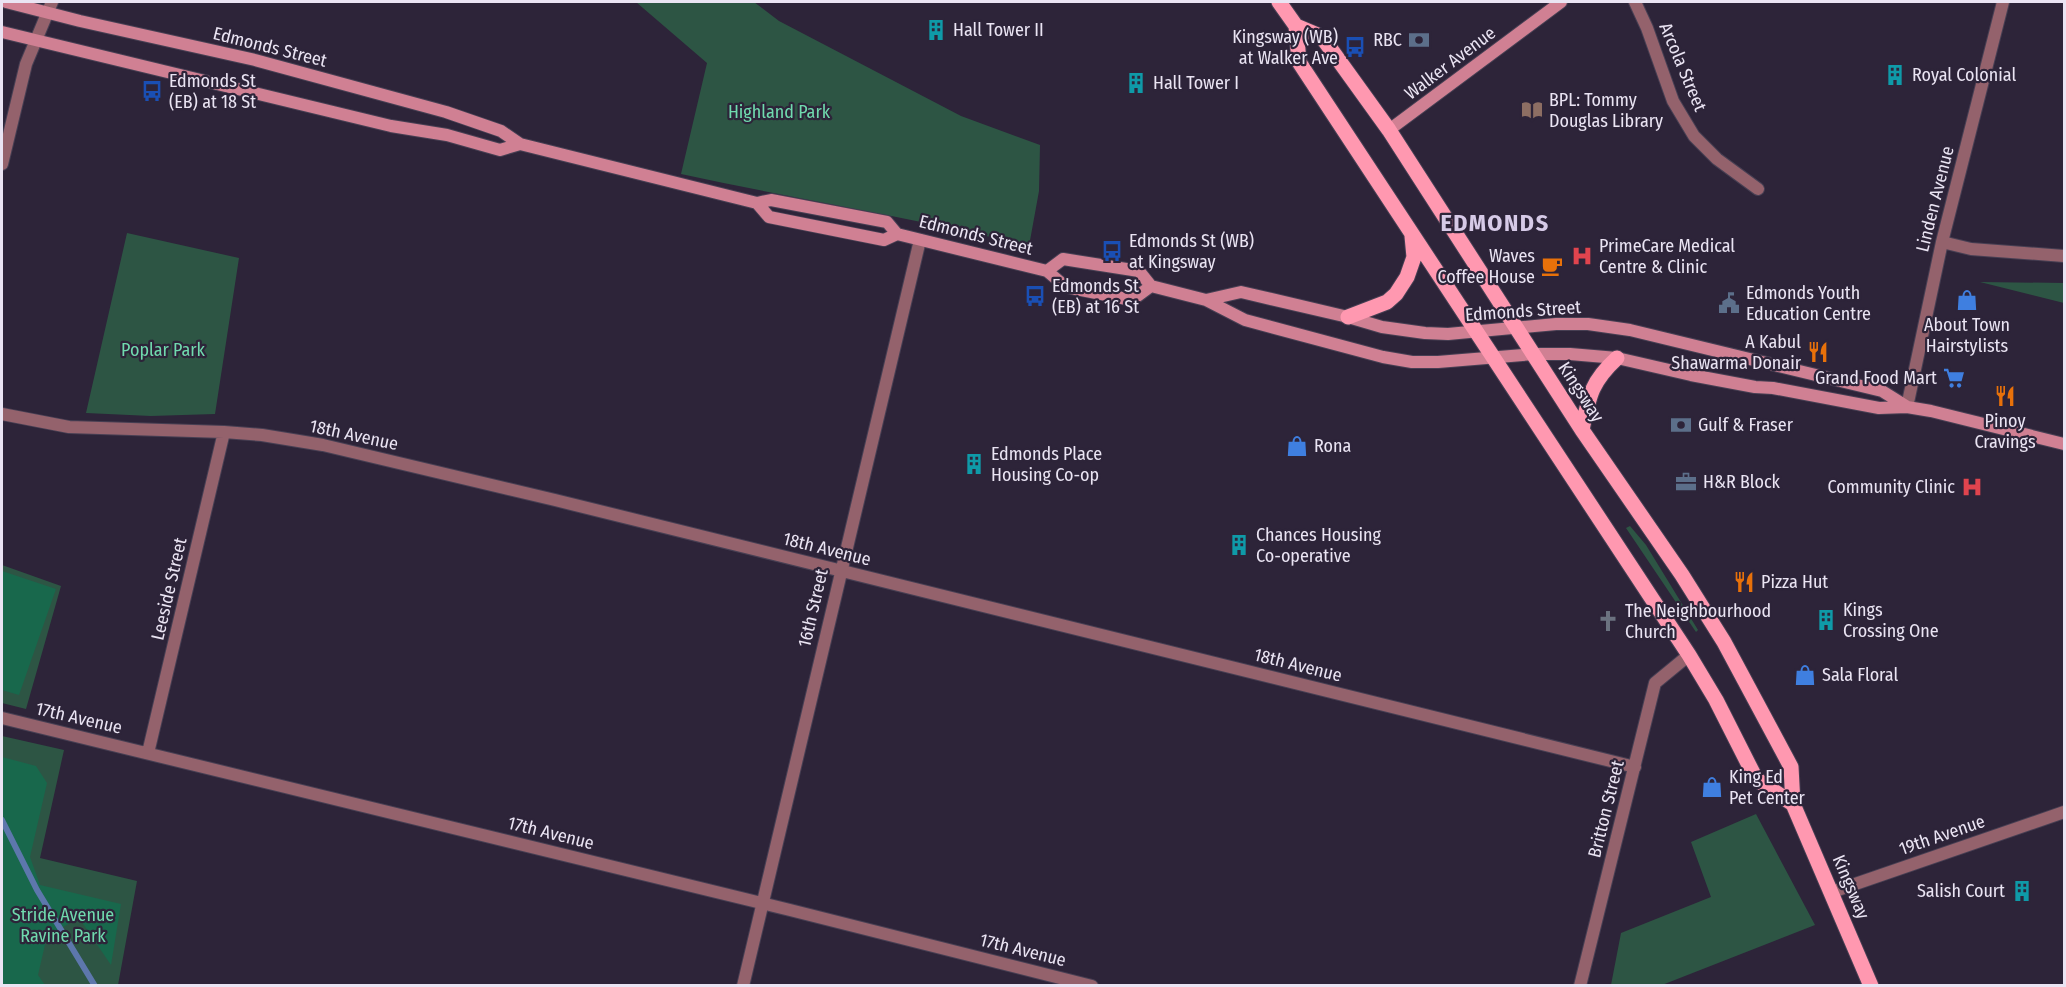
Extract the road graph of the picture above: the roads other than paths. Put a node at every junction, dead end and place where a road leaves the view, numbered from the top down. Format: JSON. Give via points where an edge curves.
{"nodes":[{"id":1,"x":6,"y":2,"type":"edge"},
{"id":2,"x":1279,"y":2,"type":"edge"},
{"id":3,"x":1561,"y":2,"type":"edge"},
{"id":4,"x":1635,"y":2,"type":"edge"},
{"id":5,"x":2003,"y":2,"type":"edge"},
{"id":6,"x":50,"y":6,"type":"edge"},
{"id":7,"x":1296,"y":26,"type":"junction"},
{"id":8,"x":2,"y":32,"type":"edge"},
{"id":9,"x":35,"y":40,"type":"junction"},
{"id":10,"x":1389,"y":130,"type":"junction"},
{"id":11,"x":520,"y":144,"type":"junction"},
{"id":12,"x":2,"y":164,"type":"edge"},
{"id":13,"x":1758,"y":189,"type":"dead end"},
{"id":14,"x":757,"y":203,"type":"junction"},
{"id":15,"x":1412,"y":233,"type":"junction"},
{"id":16,"x":897,"y":234,"type":"junction"},
{"id":17,"x":920,"y":240,"type":"junction"},
{"id":18,"x":1942,"y":242,"type":"junction"},
{"id":19,"x":2064,"y":256,"type":"edge"},
{"id":20,"x":1047,"y":271,"type":"junction"},
{"id":21,"x":1151,"y":286,"type":"junction"},
{"id":22,"x":1206,"y":300,"type":"junction"},
{"id":23,"x":1348,"y":317,"type":"junction"},
{"id":24,"x":1517,"y":327,"type":"junction"},
{"id":25,"x":1476,"y":331,"type":"junction"},
{"id":26,"x":1534,"y":354,"type":"junction"},
{"id":27,"x":1493,"y":357,"type":"junction"},
{"id":28,"x":1617,"y":358,"type":"junction"},
{"id":29,"x":1907,"y":407,"type":"junction"},
{"id":30,"x":2,"y":414,"type":"edge"},
{"id":31,"x":1582,"y":430,"type":"junction"},
{"id":32,"x":224,"y":432,"type":"junction"},
{"id":33,"x":2064,"y":444,"type":"edge"},
{"id":34,"x":840,"y":570,"type":"junction"},
{"id":35,"x":1689,"y":655,"type":"junction"},
{"id":36,"x":2,"y":718,"type":"edge"},
{"id":37,"x":148,"y":753,"type":"junction"},
{"id":38,"x":1635,"y":767,"type":"junction"},
{"id":39,"x":1793,"y":804,"type":"junction"},
{"id":40,"x":2064,"y":812,"type":"edge"},
{"id":41,"x":1832,"y":892,"type":"junction"},
{"id":42,"x":761,"y":903,"type":"junction"},
{"id":43,"x":743,"y":986,"type":"edge"},
{"id":44,"x":1092,"y":986,"type":"edge"},
{"id":45,"x":1580,"y":986,"type":"edge"},
{"id":46,"x":1871,"y":986,"type":"edge"}],
"edges":[{"from":1,"to":6,"type":"street","name":"Edmonds Street"},
{"from":2,"to":7,"type":"main road","name":"Kingsway"},
{"from":3,"to":10,"type":"street","name":"Walker Avenue"},
{"from":4,"to":13,"type":"street","name":"Arcola Street","via":[[1673,100],[1694,136],[1717,159]]},
{"from":5,"to":18,"type":"street","name":"Linden Avenue"},
{"from":6,"to":9,"type":"street"},
{"from":6,"to":11,"type":"street","name":"Edmonds Street","via":[[80,21],[255,60],[446,112],[501,130]]},
{"from":7,"to":10,"type":"main road","name":"Kingsway","via":[[1322,37]]},
{"from":7,"to":15,"type":"main road","via":[[1299,62]]},
{"from":8,"to":9,"type":"street","name":"Edmonds Street"},
{"from":9,"to":11,"type":"street","name":"Edmonds Street","via":[[500,150]]},
{"from":9,"to":12,"type":"street"},
{"from":10,"to":24,"type":"main road","name":"Kingsway"},
{"from":11,"to":14,"type":"street","name":"Edmonds Street"},
{"from":14,"to":16,"type":"street","name":"Edmonds Street","via":[[771,200],[887,222]]},
{"from":14,"to":16,"type":"street","name":"Edmonds Street","via":[[769,217],[884,240]]},
{"from":15,"to":23,"type":"main road","via":[[1414,257],[1396,294],[1387,302]]},
{"from":15,"to":25,"type":"main road"},
{"from":16,"to":17,"type":"street","name":"Edmonds Street"},
{"from":17,"to":20,"type":"street","name":"Edmonds Street"},
{"from":17,"to":34,"type":"street","name":"16th Street"},
{"from":18,"to":19,"type":"street","via":[[1971,249]]},
{"from":18,"to":29,"type":"street","name":"Linden Avenue"},
{"from":20,"to":21,"type":"street","name":"Edmonds Street","via":[[1066,286],[1132,300]]},
{"from":20,"to":21,"type":"street","name":"Edmonds Street","via":[[1063,259],[1139,271]]},
{"from":21,"to":22,"type":"street","name":"Edmonds Street"},
{"from":22,"to":23,"type":"street","name":"Edmonds Street","via":[[1241,292]]},
{"from":22,"to":27,"type":"street","name":"Edmonds Street","via":[[1245,320],[1383,357],[1412,362]]},
{"from":23,"to":25,"type":"street","name":"Edmonds Street","via":[[1425,333]]},
{"from":24,"to":25,"type":"street","name":"Edmonds Street"},
{"from":24,"to":26,"type":"main road","name":"Kingsway"},
{"from":24,"to":29,"type":"street","name":"Edmonds Street","via":[[1588,324],[1630,330],[1882,391]]},
{"from":25,"to":27,"type":"main road"},
{"from":26,"to":27,"type":"street","name":"Edmonds Street"},
{"from":26,"to":28,"type":"street","name":"Edmonds Street"},
{"from":26,"to":31,"type":"main road","name":"Kingsway"},
{"from":27,"to":35,"type":"main road"},
{"from":28,"to":29,"type":"street","name":"Edmonds Street","via":[[1879,408]]},
{"from":28,"to":31,"type":"main road","via":[[1594,383]]},
{"from":29,"to":33,"type":"street","name":"Edmonds Street"},
{"from":30,"to":32,"type":"street","name":"18th Avenue","via":[[69,428]]},
{"from":31,"to":39,"type":"main road","name":"Kingsway","via":[[1724,642],[1791,767]]},
{"from":32,"to":34,"type":"street","name":"18th Avenue","via":[[323,445]]},
{"from":32,"to":37,"type":"street","name":"Leeside Street"},
{"from":34,"to":38,"type":"street","name":"18th Avenue"},
{"from":34,"to":42,"type":"street","name":"16th Street"},
{"from":35,"to":38,"type":"street","name":"Britton Street","via":[[1655,683]]},
{"from":35,"to":39,"type":"main road","via":[[1756,779]]},
{"from":36,"to":37,"type":"street","name":"17th Avenue"},
{"from":37,"to":42,"type":"street","name":"17th Avenue"},
{"from":38,"to":45,"type":"street","name":"Britton Street"},
{"from":39,"to":41,"type":"main road","name":"Kingsway"},
{"from":40,"to":41,"type":"street","name":"19th Avenue"},
{"from":41,"to":46,"type":"main road","name":"Kingsway"},
{"from":42,"to":43,"type":"street","name":"16th Street"},
{"from":42,"to":44,"type":"street","name":"17th Avenue"}]}
